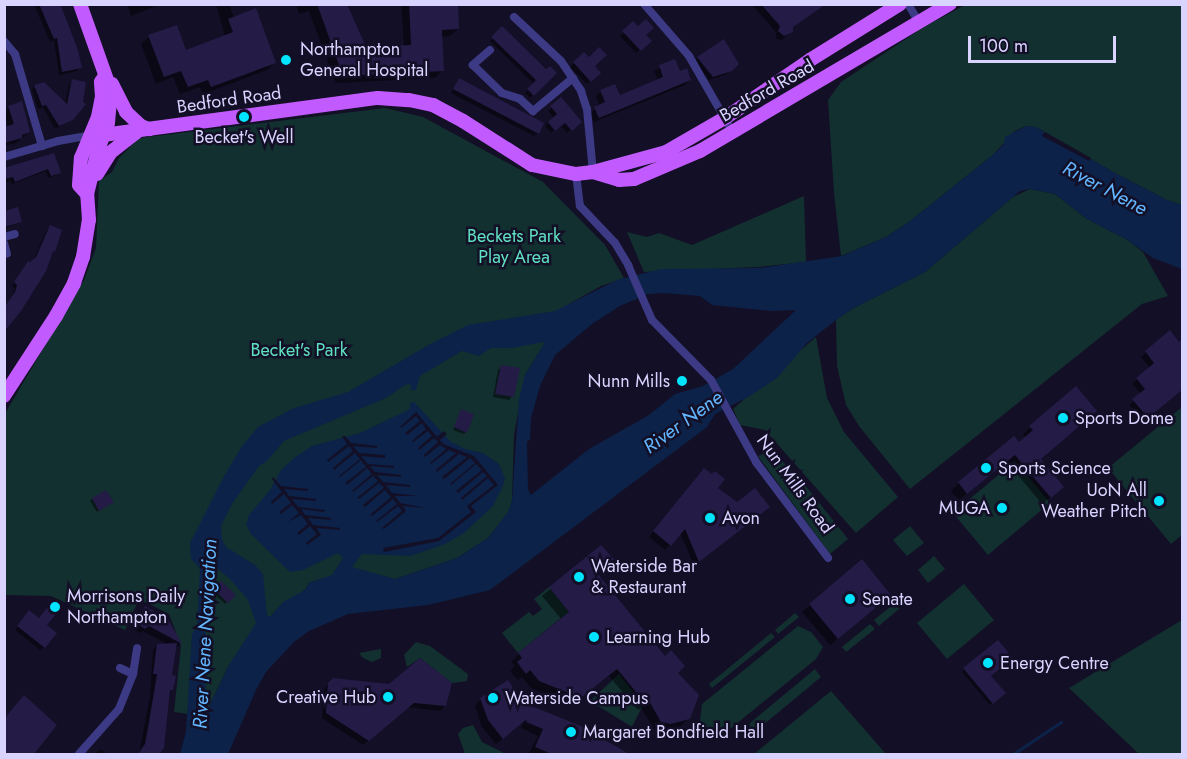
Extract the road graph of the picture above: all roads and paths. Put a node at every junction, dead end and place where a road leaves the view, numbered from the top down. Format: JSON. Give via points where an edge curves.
{"nodes":[{"id":1,"x":80,"y":4,"type":"edge"},
{"id":2,"x":644,"y":4,"type":"edge"},
{"id":3,"x":900,"y":4,"type":"edge"},
{"id":4,"x":908,"y":4,"type":"edge"},
{"id":5,"x":950,"y":4,"type":"edge"},
{"id":6,"x":514,"y":17,"type":"dead end"},
{"id":7,"x":919,"y":22,"type":"junction"},
{"id":8,"x":4,"y":41,"type":"edge"},
{"id":9,"x":490,"y":50,"type":"dead end"},
{"id":10,"x":105,"y":76,"type":"junction"},
{"id":11,"x":573,"y":78,"type":"junction"},
{"id":12,"x":725,"y":118,"type":"junction"},
{"id":13,"x":144,"y":130,"type":"junction"},
{"id":14,"x":732,"y":131,"type":"junction"},
{"id":15,"x":96,"y":135,"type":"junction"},
{"id":16,"x":42,"y":146,"type":"junction"},
{"id":17,"x":4,"y":157,"type":"edge"},
{"id":18,"x":593,"y":172,"type":"junction"},
{"id":19,"x":576,"y":174,"type":"junction"},
{"id":20,"x":89,"y":189,"type":"junction"},
{"id":21,"x":15,"y":234,"type":"dead end"},
{"id":22,"x":4,"y":237,"type":"edge"},
{"id":23,"x":4,"y":243,"type":"edge"},
{"id":24,"x":8,"y":254,"type":"dead end"},
{"id":25,"x":4,"y":396,"type":"edge"},
{"id":26,"x":828,"y":558,"type":"dead end"},
{"id":27,"x":137,"y":648,"type":"dead end"},
{"id":28,"x":120,"y":668,"type":"dead end"},
{"id":29,"x":133,"y":674,"type":"junction"},
{"id":30,"x":79,"y":754,"type":"edge"}],
"edges":[{"from":1,"to":10,"type":"main road"},
{"from":2,"to":12,"type":"street","via":[[689,56]]},
{"from":3,"to":12,"type":"main road","name":"Bedford Road"},
{"from":4,"to":7,"type":"street"},
{"from":5,"to":7,"type":"main road","name":"Bedford Road"},
{"from":6,"to":11,"type":"street","via":[[561,61]]},
{"from":7,"to":14,"type":"main road","name":"Bedford Road"},
{"from":8,"to":16,"type":"street","via":[[15,54]]},
{"from":9,"to":11,"type":"street","via":[[473,65],[502,93],[520,99],[533,111]]},
{"from":10,"to":13,"type":"main road","via":[[126,112]]},
{"from":10,"to":15,"type":"main road","via":[[111,104],[108,123]]},
{"from":11,"to":18,"type":"street","via":[[587,109]]},
{"from":12,"to":14,"type":"street"},
{"from":12,"to":18,"type":"main road","name":"Bedford Road","via":[[666,152]]},
{"from":13,"to":15,"type":"main road","name":"Bedford Road"},
{"from":13,"to":19,"type":"main road","name":"Bedford Road","via":[[378,98],[408,100],[433,105],[464,121],[532,165]]},
{"from":13,"to":20,"type":"main road","via":[[111,152]]},
{"from":14,"to":18,"type":"main road","name":"Bedford Road","via":[[700,150],[634,178],[618,180]]},
{"from":15,"to":16,"type":"street"},
{"from":15,"to":20,"type":"main road","via":[[81,158],[79,185]]},
{"from":16,"to":17,"type":"street"},
{"from":18,"to":19,"type":"main road","name":"Bedford Road"},
{"from":19,"to":26,"type":"street","name":"Nun Mills Road","via":[[580,206],[608,233],[628,265],[652,320],[711,380],[756,462]]},
{"from":20,"to":25,"type":"main road","via":[[83,257],[74,283]]},
{"from":21,"to":22,"type":"street"},
{"from":23,"to":24,"type":"street"},
{"from":27,"to":29,"type":"street"},
{"from":28,"to":29,"type":"street"},
{"from":29,"to":30,"type":"street","via":[[119,709]]}]}
